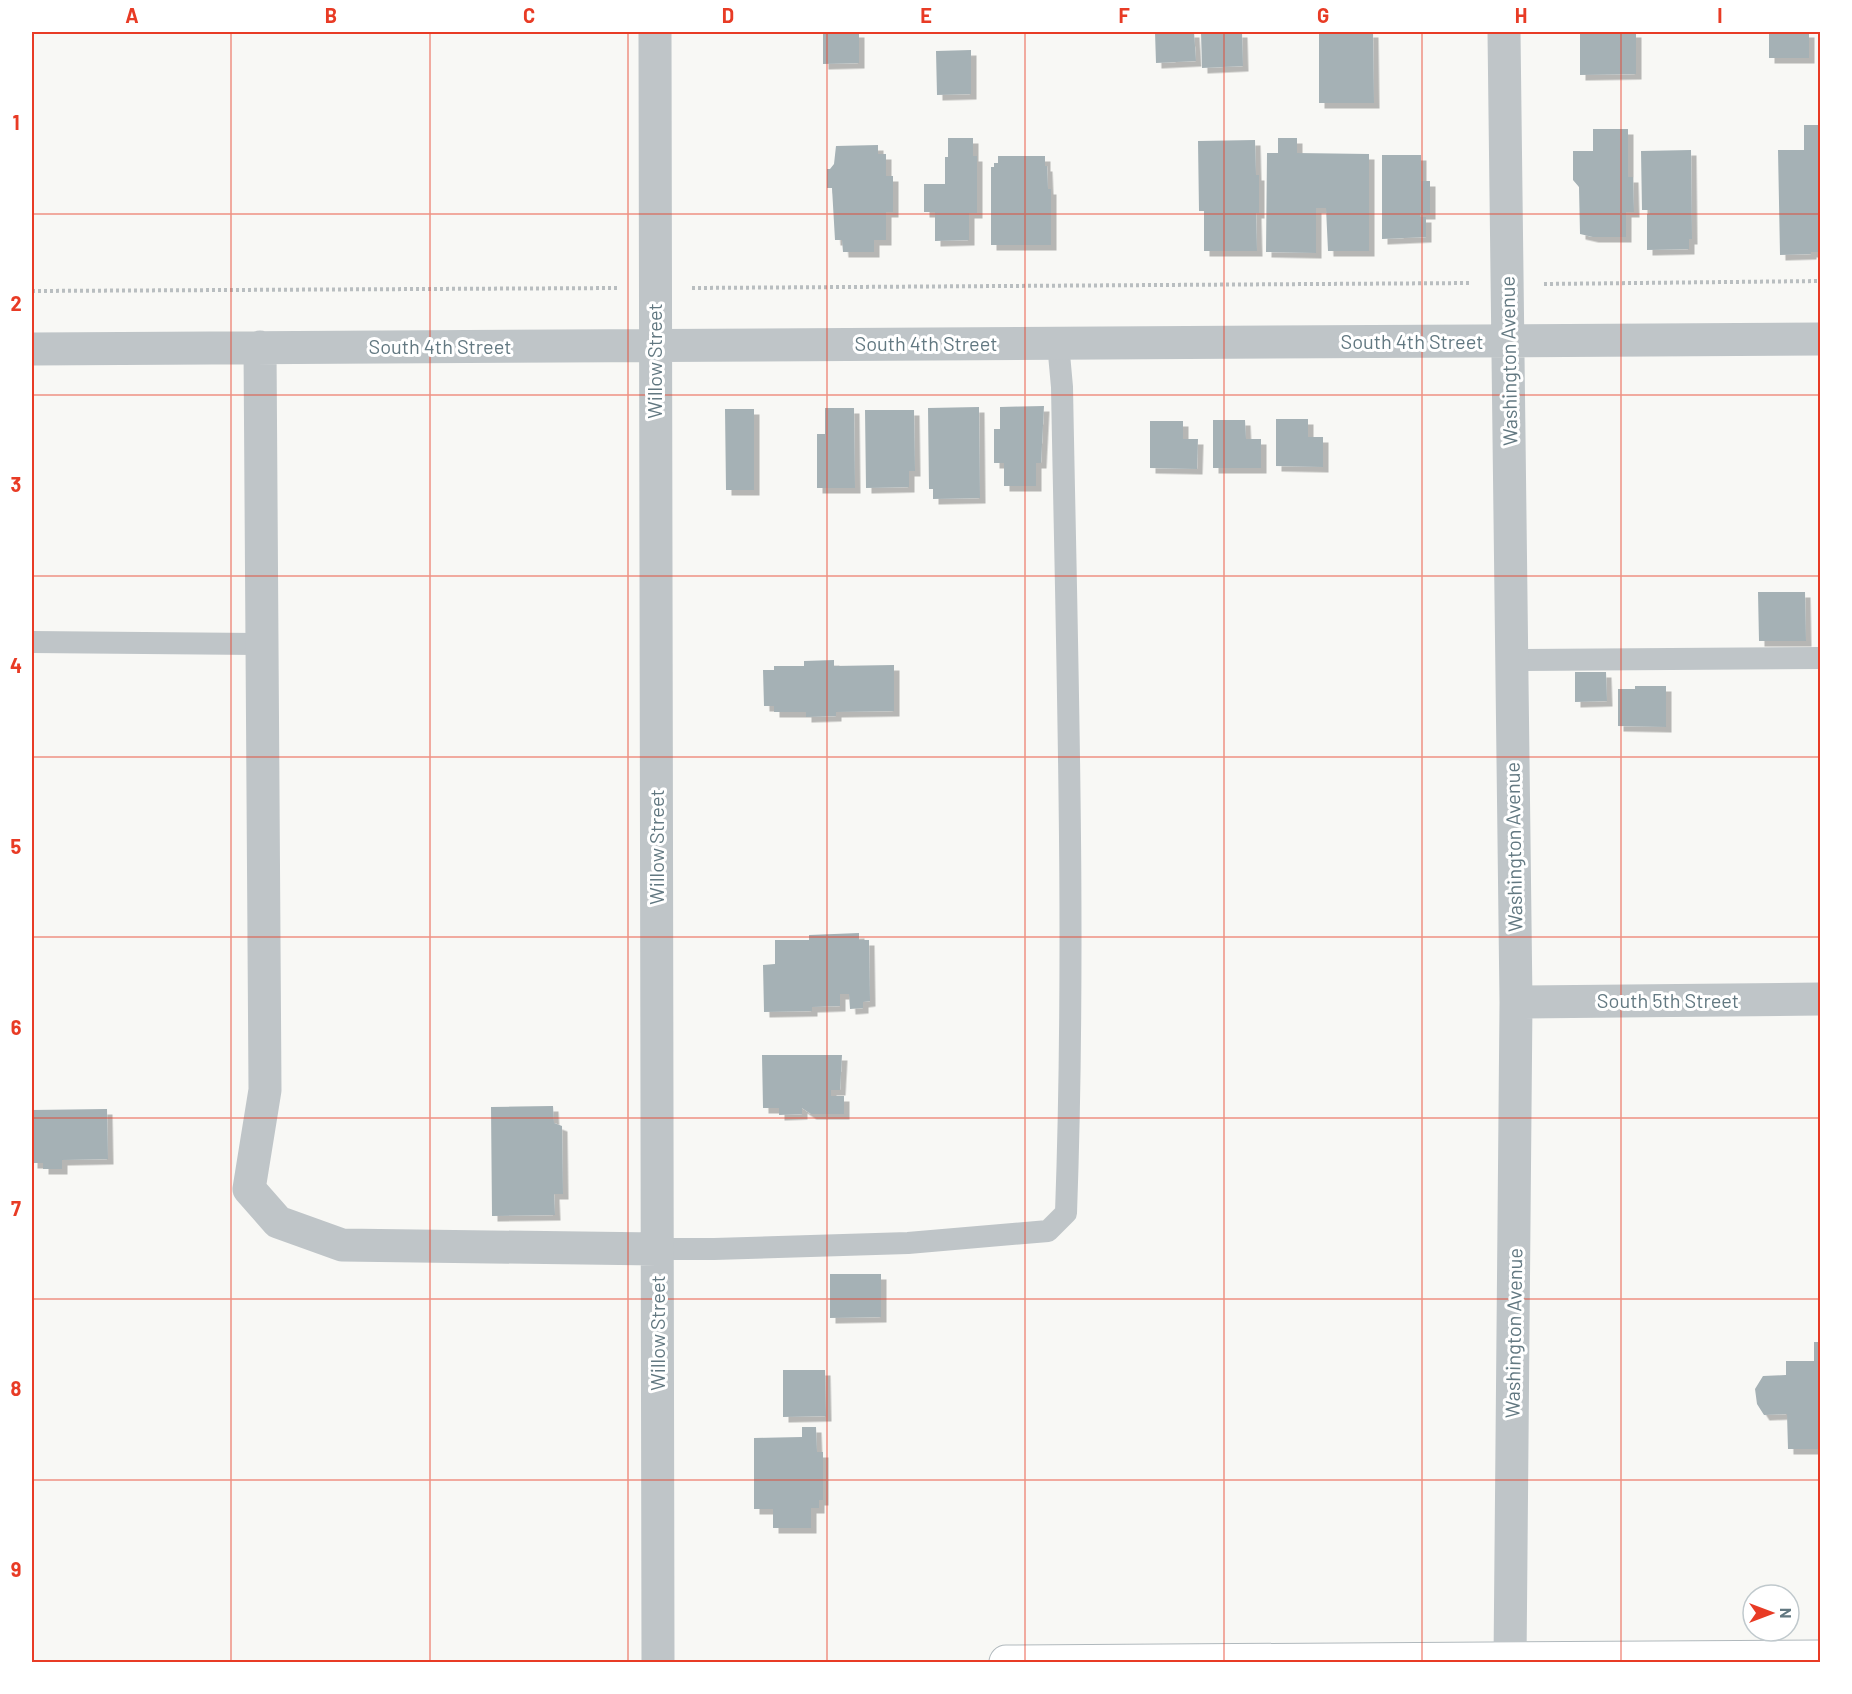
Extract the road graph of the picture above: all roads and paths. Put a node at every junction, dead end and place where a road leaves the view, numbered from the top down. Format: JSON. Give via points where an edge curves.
{"nodes":[{"id":1,"x":655,"y":32,"type":"edge"},
{"id":2,"x":1504,"y":32,"type":"edge"},
{"id":3,"x":1821,"y":281,"type":"edge"},
{"id":4,"x":1449,"y":284,"type":"dead end"},
{"id":5,"x":1550,"y":284,"type":"dead end"},
{"id":6,"x":606,"y":288,"type":"dead end"},
{"id":7,"x":693,"y":288,"type":"dead end"},
{"id":8,"x":32,"y":291,"type":"edge"},
{"id":9,"x":1821,"y":339,"type":"edge"},
{"id":10,"x":1508,"y":341,"type":"junction"},
{"id":11,"x":1058,"y":343,"type":"junction"},
{"id":12,"x":654,"y":344,"type":"junction"},
{"id":13,"x":260,"y":347,"type":"junction"},
{"id":14,"x":32,"y":348,"type":"edge"},
{"id":15,"x":32,"y":642,"type":"edge"},
{"id":16,"x":261,"y":644,"type":"junction"},
{"id":17,"x":1821,"y":658,"type":"edge"},
{"id":18,"x":1511,"y":660,"type":"junction"},
{"id":19,"x":1821,"y":999,"type":"edge"},
{"id":20,"x":1515,"y":1002,"type":"junction"},
{"id":21,"x":657,"y":1248,"type":"junction"},
{"id":22,"x":1821,"y":1657,"type":"edge"},
{"id":23,"x":1510,"y":1660,"type":"edge"},
{"id":24,"x":658,"y":1662,"type":"edge"},
{"id":25,"x":1006,"y":1662,"type":"edge"},
{"id":26,"x":1055,"y":1662,"type":"edge"}],
"edges":[{"from":1,"to":12,"type":"street","name":"Willow Street"},
{"from":2,"to":10,"type":"street","name":"Washington Avenue"},
{"from":3,"to":5,"type":"path"},
{"from":4,"to":7,"type":"path"},
{"from":6,"to":8,"type":"path"},
{"from":9,"to":10,"type":"street","name":"South 4th Street"},
{"from":10,"to":11,"type":"street","name":"South 4th Street"},
{"from":10,"to":18,"type":"street","name":"Washington Avenue"},
{"from":11,"to":12,"type":"street","name":"South 4th Street"},
{"from":11,"to":21,"type":"lane","via":[[1069,829],[1070,1122],[1066,1213],[1048,1231],[931,1241]]},
{"from":12,"to":13,"type":"street","name":"South 4th Street"},
{"from":12,"to":21,"type":"street","name":"Willow Street"},
{"from":13,"to":14,"type":"street","name":"South 4th Street"},
{"from":13,"to":16,"type":"street"},
{"from":15,"to":16,"type":"lane"},
{"from":16,"to":21,"type":"street","via":[[265,1090],[249,1189],[278,1222],[342,1245]]},
{"from":17,"to":18,"type":"lane"},
{"from":18,"to":20,"type":"street","name":"Washington Avenue"},
{"from":19,"to":20,"type":"street","name":"South 5th Street"},
{"from":20,"to":23,"type":"street","name":"Washington Avenue"},
{"from":21,"to":24,"type":"street","name":"Willow Street"},
{"from":22,"to":23,"type":"street"},
{"from":23,"to":26,"type":"street"},
{"from":25,"to":26,"type":"street"}]}
